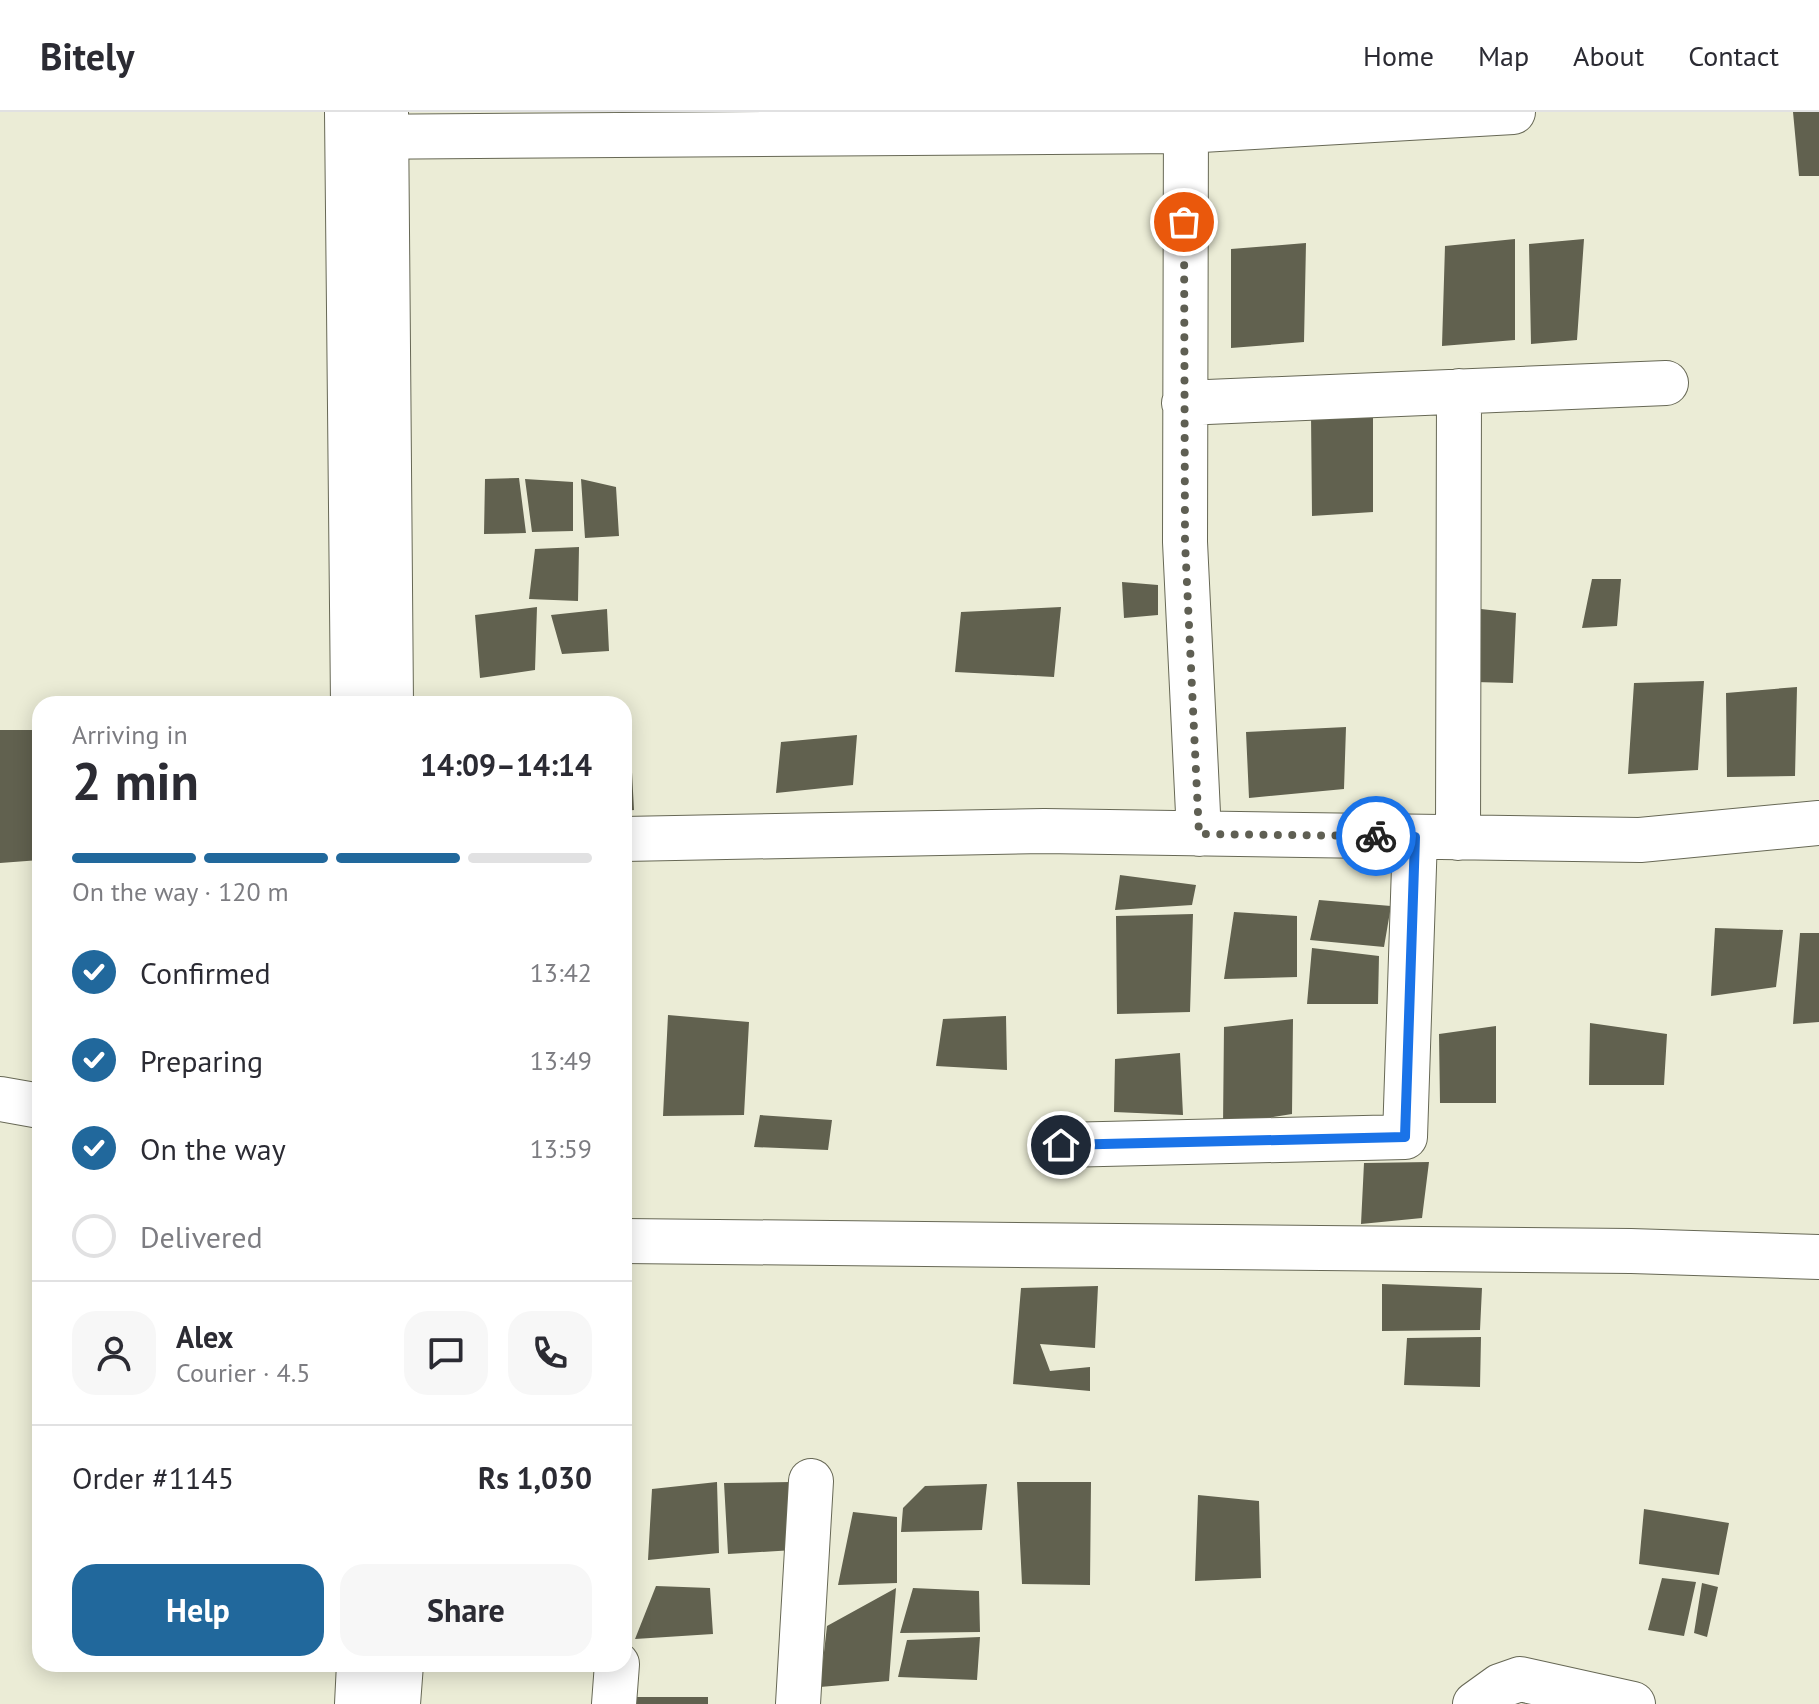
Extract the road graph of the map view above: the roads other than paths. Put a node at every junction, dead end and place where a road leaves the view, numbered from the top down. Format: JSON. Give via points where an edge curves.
{"nodes":[{"id":1,"x":1513,"y":112,"type":"edge"},
{"id":2,"x":1185,"y":122,"type":"edge"},
{"id":3,"x":366,"y":124,"type":"edge"},
{"id":4,"x":1666,"y":383,"type":"dead end"},
{"id":5,"x":1459,"y":391,"type":"junction"},
{"id":6,"x":1184,"y":403,"type":"junction"},
{"id":7,"x":353,"y":696,"type":"edge"},
{"id":8,"x":391,"y":696,"type":"edge"},
{"id":9,"x":1819,"y":823,"type":"edge"},
{"id":10,"x":1199,"y":834,"type":"junction"},
{"id":11,"x":1436,"y":837,"type":"junction"},
{"id":12,"x":632,"y":839,"type":"edge"},
{"id":13,"x":0,"y":1099,"type":"edge"},
{"id":14,"x":32,"y":1105,"type":"edge"},
{"id":15,"x":1061,"y":1145,"type":"dead end"},
{"id":16,"x":632,"y":1241,"type":"edge"},
{"id":17,"x":1819,"y":1257,"type":"edge"},
{"id":18,"x":811,"y":1481,"type":"dead end"},
{"id":19,"x":359,"y":1672,"type":"edge"},
{"id":20,"x":400,"y":1672,"type":"edge"},
{"id":21,"x":616,"y":1672,"type":"edge"},
{"id":22,"x":357,"y":1704,"type":"edge"},
{"id":23,"x":398,"y":1704,"type":"edge"},
{"id":24,"x":614,"y":1704,"type":"edge"},
{"id":25,"x":798,"y":1704,"type":"edge"},
{"id":26,"x":1475,"y":1704,"type":"edge"},
{"id":27,"x":1633,"y":1704,"type":"edge"}],
"edges":[{"from":1,"to":2,"type":"street"},
{"from":2,"to":3,"type":"street"},
{"from":2,"to":6,"type":"street"},
{"from":3,"to":7,"type":"street"},
{"from":3,"to":8,"type":"street"},
{"from":4,"to":5,"type":"street"},
{"from":5,"to":6,"type":"street"},
{"from":5,"to":11,"type":"street"},
{"from":6,"to":10,"type":"street"},
{"from":9,"to":11,"type":"street","via":[[1640,840]]},
{"from":10,"to":11,"type":"street"},
{"from":10,"to":12,"type":"street","via":[[1044,831]]},
{"from":11,"to":15,"type":"street","via":[[1405,1137]]},
{"from":13,"to":14,"type":"street"},
{"from":16,"to":17,"type":"street"},
{"from":18,"to":25,"type":"street"},
{"from":19,"to":22,"type":"street"},
{"from":20,"to":23,"type":"street"},
{"from":21,"to":24,"type":"street"},
{"from":26,"to":27,"type":"street","via":[[1520,1679]]}]}
